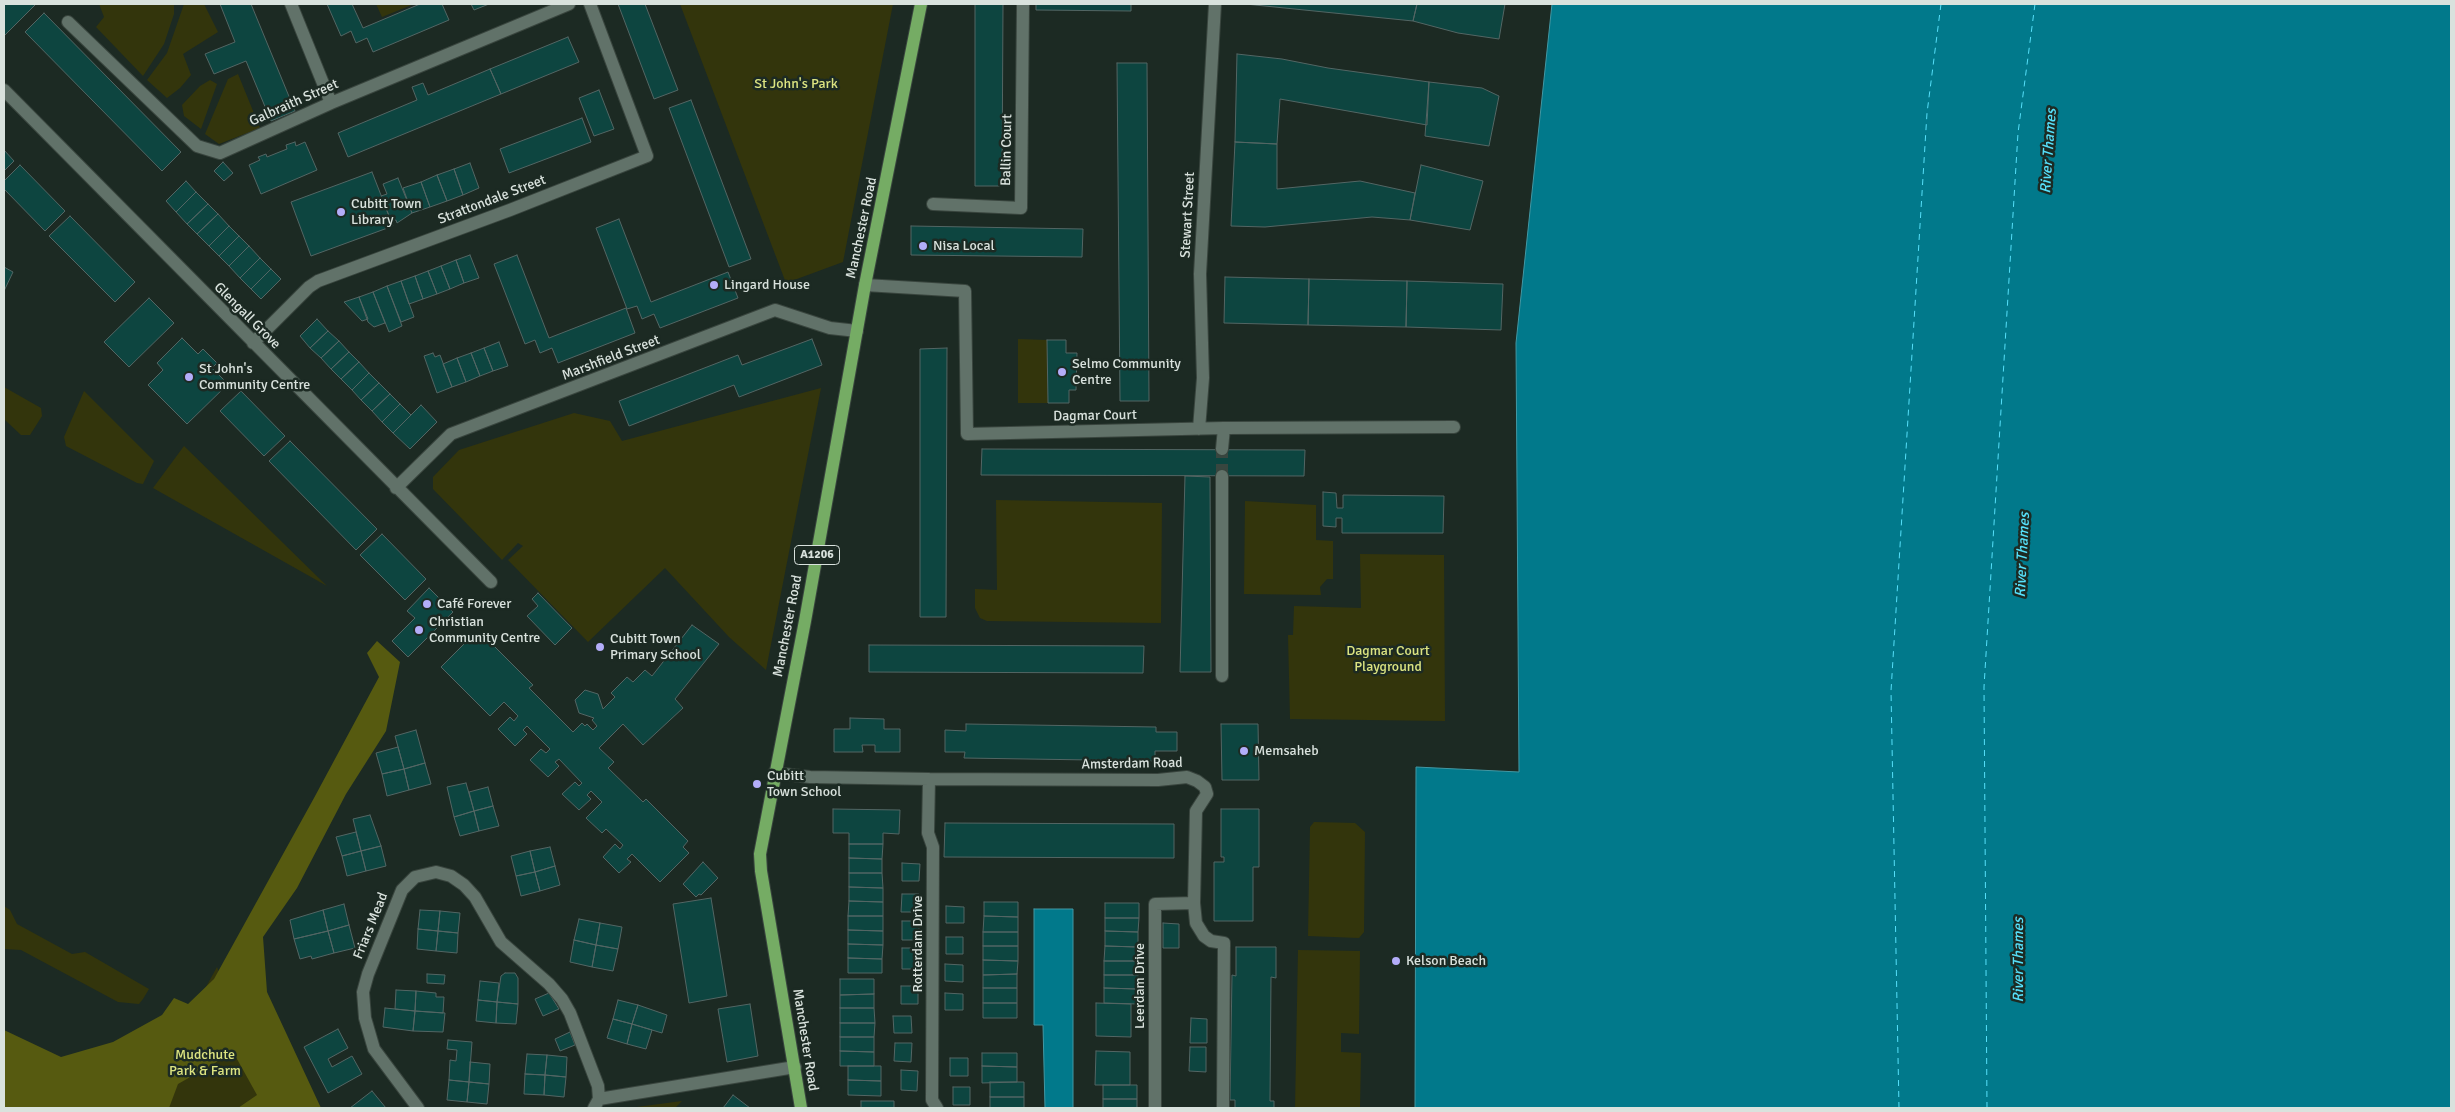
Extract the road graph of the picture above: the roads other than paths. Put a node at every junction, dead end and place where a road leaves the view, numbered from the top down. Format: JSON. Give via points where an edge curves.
{"nodes":[{"id":1,"x":291,"y":4,"type":"edge"},
{"id":2,"x":569,"y":4,"type":"edge"},
{"id":3,"x":590,"y":4,"type":"edge"},
{"id":4,"x":921,"y":4,"type":"edge"},
{"id":5,"x":1023,"y":4,"type":"edge"},
{"id":6,"x":1215,"y":4,"type":"edge"},
{"id":7,"x":68,"y":22,"type":"dead end"},
{"id":8,"x":4,"y":90,"type":"edge"},
{"id":9,"x":331,"y":103,"type":"junction"},
{"id":10,"x":933,"y":204,"type":"dead end"},
{"id":11,"x":865,"y":285,"type":"junction"},
{"id":12,"x":857,"y":331,"type":"junction"},
{"id":13,"x":253,"y":343,"type":"junction"},
{"id":14,"x":1454,"y":427,"type":"dead end"},
{"id":15,"x":1224,"y":428,"type":"junction"},
{"id":16,"x":1199,"y":429,"type":"junction"},
{"id":17,"x":1222,"y":449,"type":"tunnel mouth"},
{"id":18,"x":1222,"y":476,"type":"tunnel mouth"},
{"id":19,"x":396,"y":488,"type":"junction"},
{"id":20,"x":491,"y":582,"type":"dead end"},
{"id":21,"x":1222,"y":676,"type":"dead end"},
{"id":22,"x":774,"y":773,"type":"junction"},
{"id":23,"x":929,"y":779,"type":"junction"},
{"id":24,"x":1194,"y":903,"type":"junction"},
{"id":25,"x":794,"y":1067,"type":"junction"},
{"id":26,"x":597,"y":1104,"type":"edge"},
{"id":27,"x":418,"y":1108,"type":"edge"},
{"id":28,"x":802,"y":1108,"type":"edge"},
{"id":29,"x":937,"y":1108,"type":"edge"},
{"id":30,"x":1155,"y":1108,"type":"edge"},
{"id":31,"x":1223,"y":1108,"type":"edge"}],
"edges":[{"from":1,"to":9,"type":"street"},
{"from":2,"to":9,"type":"street","name":"Galbraith Street"},
{"from":3,"to":13,"type":"street","name":"Strattondale Street","via":[[647,156],[318,281]]},
{"from":4,"to":11,"type":"main road","name":"Manchester Road","number":"A1206"},
{"from":5,"to":10,"type":"street","name":"Ballin Court","via":[[1021,208]]},
{"from":6,"to":16,"type":"street","name":"Stewart Street","via":[[1200,274],[1203,378]]},
{"from":7,"to":9,"type":"street","name":"Galbraith Street","via":[[197,146],[204,149],[220,153]]},
{"from":8,"to":13,"type":"street","name":"Glengall Grove"},
{"from":11,"to":12,"type":"main road","name":"Manchester Road","number":"A1206"},
{"from":11,"to":16,"type":"street","name":"Dagmar Court","via":[[965,291],[967,434]]},
{"from":12,"to":19,"type":"street","name":"Marshfield Street","via":[[830,328],[775,310],[451,434]]},
{"from":12,"to":22,"type":"main road","name":"Manchester Road","number":"A1206"},
{"from":13,"to":19,"type":"street","name":"Glengall Grove"},
{"from":14,"to":15,"type":"street","name":"Dagmar Court"},
{"from":15,"to":16,"type":"street","name":"Dagmar Court"},
{"from":15,"to":17,"type":"street"},
{"from":18,"to":21,"type":"street"},
{"from":19,"to":20,"type":"street","name":"Glengall Grove"},
{"from":22,"to":23,"type":"street","name":"Amsterdam Road","via":[[810,777]]},
{"from":22,"to":25,"type":"main road","name":"Manchester Road","number":"A1206","via":[[763,834],[761,871]]},
{"from":23,"to":24,"type":"street","name":"Amsterdam Road","via":[[1158,780],[1187,777],[1197,780],[1207,794],[1196,811]]},
{"from":23,"to":29,"type":"street","name":"Rotterdam Drive","via":[[928,832],[933,848],[932,1100]]},
{"from":24,"to":30,"type":"street","name":"Leerdam Drive","via":[[1155,904]]},
{"from":24,"to":31,"type":"street","name":"Amsterdam Road","via":[[1196,923],[1204,936],[1224,943]]},
{"from":25,"to":26,"type":"street","name":"Friars Mead"},
{"from":25,"to":28,"type":"main road","name":"Manchester Road","number":"A1206"},
{"from":26,"to":27,"type":"street","name":"Friars Mead","via":[[598,1086],[562,999],[501,942],[475,897],[464,885],[451,876],[436,872],[415,877],[402,890],[363,992],[364,1018],[374,1049]]}]}
